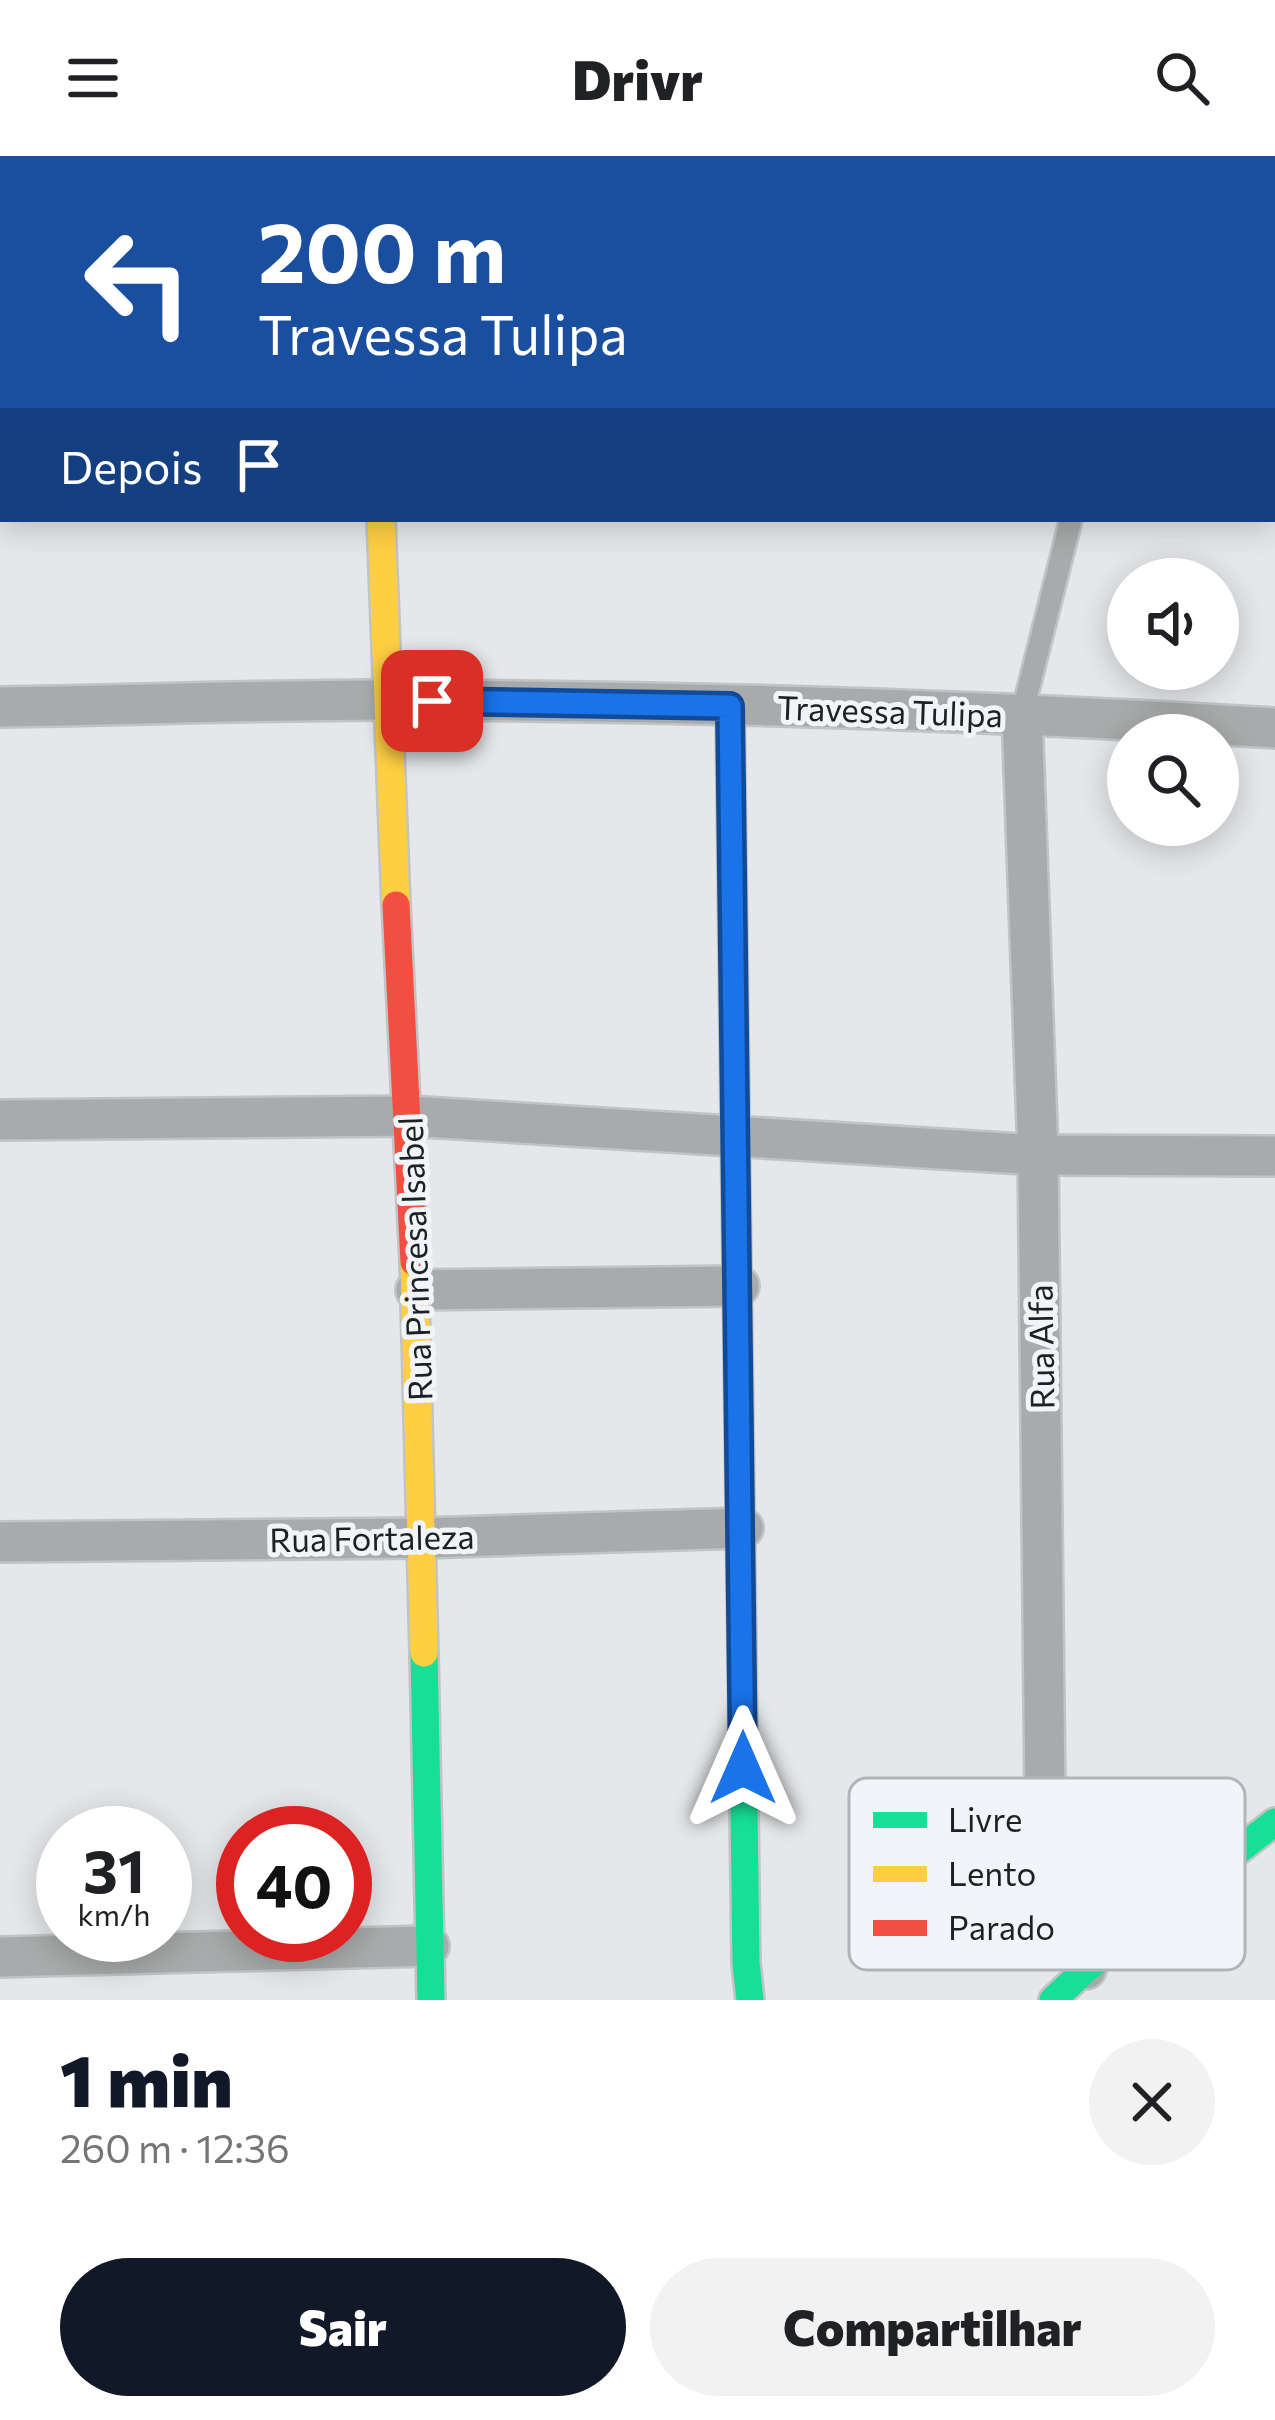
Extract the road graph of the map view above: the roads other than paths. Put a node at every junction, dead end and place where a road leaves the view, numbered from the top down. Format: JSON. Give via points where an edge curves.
{"nodes":[{"id":1,"x":380,"y":522,"type":"edge"},
{"id":2,"x":1070,"y":522,"type":"edge"},
{"id":3,"x":390,"y":700,"type":"junction"},
{"id":4,"x":730,"y":706,"type":"junction"},
{"id":5,"x":0,"y":707,"type":"edge"},
{"id":6,"x":1022,"y":713,"type":"junction"},
{"id":7,"x":1275,"y":728,"type":"edge"},
{"id":8,"x":408,"y":1116,"type":"junction"},
{"id":9,"x":0,"y":1120,"type":"edge"},
{"id":10,"x":736,"y":1138,"type":"junction"},
{"id":11,"x":1038,"y":1155,"type":"junction"},
{"id":12,"x":1275,"y":1156,"type":"edge"},
{"id":13,"x":739,"y":1286,"type":"junction"},
{"id":14,"x":416,"y":1290,"type":"junction"},
{"id":15,"x":743,"y":1528,"type":"junction"},
{"id":16,"x":424,"y":1538,"type":"junction"},
{"id":17,"x":0,"y":1542,"type":"edge"},
{"id":18,"x":1045,"y":1778,"type":"edge"},
{"id":19,"x":1275,"y":1822,"type":"edge"},
{"id":20,"x":1245,"y":1845,"type":"edge"},
{"id":21,"x":429,"y":1946,"type":"junction"},
{"id":22,"x":0,"y":1957,"type":"edge"},
{"id":23,"x":1084,"y":1970,"type":"edge"},
{"id":24,"x":1085,"y":1970,"type":"edge"},
{"id":25,"x":431,"y":2000,"type":"edge"},
{"id":26,"x":750,"y":2000,"type":"edge"},
{"id":27,"x":1032,"y":2000,"type":"edge"},
{"id":28,"x":1053,"y":2000,"type":"edge"}],
"edges":[{"from":1,"to":3,"type":"street","name":"Rua Princesa Isabel"},
{"from":2,"to":6,"type":"lane"},
{"from":3,"to":4,"type":"street","name":"Travessa Tulipa"},
{"from":3,"to":5,"type":"street","name":"Travessa Tulipa"},
{"from":3,"to":8,"type":"street","name":"Rua Princesa Isabel"},
{"from":4,"to":6,"type":"street","name":"Travessa Tulipa"},
{"from":4,"to":10,"type":"street"},
{"from":6,"to":7,"type":"street","name":"Travessa Tulipa"},
{"from":6,"to":11,"type":"street","name":"Rua Alfa"},
{"from":8,"to":9,"type":"street"},
{"from":8,"to":10,"type":"street"},
{"from":8,"to":14,"type":"street","name":"Rua Princesa Isabel"},
{"from":10,"to":11,"type":"street"},
{"from":10,"to":13,"type":"street"},
{"from":11,"to":12,"type":"street"},
{"from":11,"to":18,"type":"street","name":"Rua Alfa"},
{"from":13,"to":14,"type":"street"},
{"from":13,"to":15,"type":"street"},
{"from":14,"to":16,"type":"street","name":"Rua Princesa Isabel"},
{"from":15,"to":16,"type":"street","name":"Rua Fortaleza"},
{"from":15,"to":26,"type":"street"},
{"from":16,"to":17,"type":"street","name":"Rua Fortaleza"},
{"from":16,"to":21,"type":"street","name":"Rua Princesa Isabel"},
{"from":19,"to":20,"type":"street"},
{"from":21,"to":22,"type":"street"},
{"from":21,"to":25,"type":"street","name":"Rua Princesa Isabel"},
{"from":23,"to":27,"type":"street"},
{"from":24,"to":28,"type":"street"}]}
